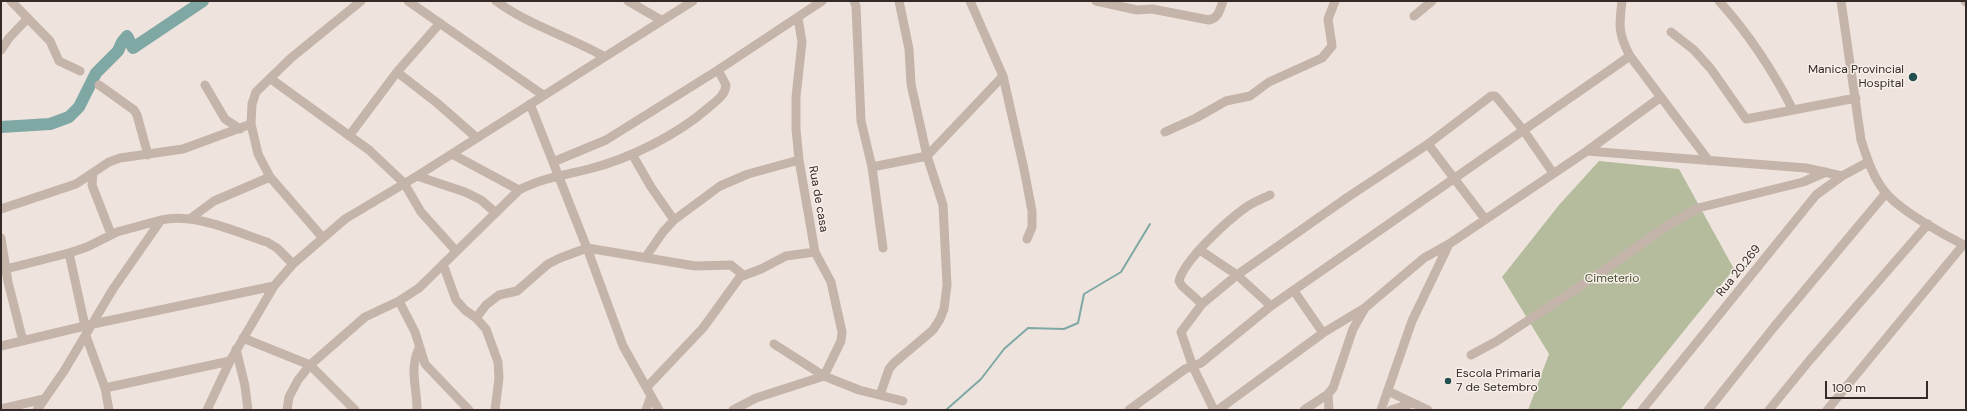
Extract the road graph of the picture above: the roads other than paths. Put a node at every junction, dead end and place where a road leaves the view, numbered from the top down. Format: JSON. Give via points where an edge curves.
{"nodes":[{"id":1,"x":12,"y":1,"type":"edge"},
{"id":2,"x":361,"y":1,"type":"edge"},
{"id":3,"x":408,"y":1,"type":"edge"},
{"id":4,"x":496,"y":1,"type":"edge"},
{"id":5,"x":628,"y":1,"type":"edge"},
{"id":6,"x":693,"y":1,"type":"edge"},
{"id":7,"x":822,"y":1,"type":"edge"},
{"id":8,"x":854,"y":1,"type":"edge"},
{"id":9,"x":899,"y":1,"type":"edge"},
{"id":10,"x":970,"y":1,"type":"edge"},
{"id":11,"x":1096,"y":1,"type":"edge"},
{"id":12,"x":1223,"y":1,"type":"edge"},
{"id":13,"x":1335,"y":1,"type":"edge"},
{"id":14,"x":1432,"y":1,"type":"edge"},
{"id":15,"x":1622,"y":1,"type":"edge"},
{"id":16,"x":1719,"y":1,"type":"edge"},
{"id":17,"x":1841,"y":1,"type":"edge"},
{"id":18,"x":1414,"y":16,"type":"dead end"},
{"id":19,"x":28,"y":18,"type":"junction"},
{"id":20,"x":798,"y":18,"type":"junction"},
{"id":21,"x":661,"y":20,"type":"junction"},
{"id":22,"x":440,"y":23,"type":"junction"},
{"id":23,"x":1671,"y":32,"type":"dead end"},
{"id":24,"x":1,"y":50,"type":"edge"},
{"id":25,"x":1630,"y":56,"type":"junction"},
{"id":26,"x":605,"y":57,"type":"junction"},
{"id":27,"x":718,"y":70,"type":"junction"},
{"id":28,"x":80,"y":71,"type":"dead end"},
{"id":29,"x":397,"y":72,"type":"junction"},
{"id":30,"x":1003,"y":76,"type":"junction"},
{"id":31,"x":271,"y":79,"type":"junction"},
{"id":32,"x":99,"y":85,"type":"dead end"},
{"id":33,"x":204,"y":85,"type":"dead end"},
{"id":34,"x":543,"y":95,"type":"junction"},
{"id":35,"x":1661,"y":97,"type":"junction"},
{"id":36,"x":1856,"y":98,"type":"junction"},
{"id":37,"x":530,"y":104,"type":"junction"},
{"id":38,"x":1793,"y":110,"type":"junction"},
{"id":39,"x":251,"y":124,"type":"junction"},
{"id":40,"x":240,"y":129,"type":"junction"},
{"id":41,"x":1524,"y":131,"type":"junction"},
{"id":42,"x":1165,"y":132,"type":"dead end"},
{"id":43,"x":349,"y":136,"type":"junction"},
{"id":44,"x":477,"y":138,"type":"junction"},
{"id":45,"x":1428,"y":144,"type":"junction"},
{"id":46,"x":1587,"y":151,"type":"junction"},
{"id":47,"x":452,"y":154,"type":"junction"},
{"id":48,"x":632,"y":154,"type":"junction"},
{"id":49,"x":148,"y":155,"type":"junction"},
{"id":50,"x":926,"y":156,"type":"junction"},
{"id":51,"x":799,"y":160,"type":"junction"},
{"id":52,"x":1709,"y":161,"type":"junction"},
{"id":53,"x":553,"y":162,"type":"junction"},
{"id":54,"x":1868,"y":162,"type":"junction"},
{"id":55,"x":872,"y":167,"type":"junction"},
{"id":56,"x":1553,"y":172,"type":"junction"},
{"id":57,"x":1826,"y":172,"type":"junction"},
{"id":58,"x":93,"y":173,"type":"junction"},
{"id":59,"x":558,"y":175,"type":"junction"},
{"id":60,"x":417,"y":176,"type":"junction"},
{"id":61,"x":1842,"y":176,"type":"junction"},
{"id":62,"x":270,"y":177,"type":"junction"},
{"id":63,"x":1454,"y":180,"type":"junction"},
{"id":64,"x":404,"y":183,"type":"junction"},
{"id":65,"x":76,"y":184,"type":"junction"},
{"id":66,"x":92,"y":185,"type":"junction"},
{"id":67,"x":519,"y":190,"type":"junction"},
{"id":68,"x":1886,"y":193,"type":"junction"},
{"id":69,"x":1270,"y":195,"type":"dead end"},
{"id":70,"x":1,"y":209,"type":"edge"},
{"id":71,"x":496,"y":213,"type":"junction"},
{"id":72,"x":191,"y":218,"type":"junction"},
{"id":73,"x":1485,"y":219,"type":"junction"},
{"id":74,"x":161,"y":220,"type":"junction"},
{"id":75,"x":674,"y":220,"type":"junction"},
{"id":76,"x":1928,"y":224,"type":"junction"},
{"id":77,"x":111,"y":234,"type":"junction"},
{"id":78,"x":1,"y":238,"type":"edge"},
{"id":79,"x":323,"y":238,"type":"junction"},
{"id":80,"x":1027,"y":239,"type":"dead end"},
{"id":81,"x":1449,"y":244,"type":"junction"},
{"id":82,"x":1965,"y":245,"type":"edge"},
{"id":83,"x":587,"y":248,"type":"junction"},
{"id":84,"x":883,"y":248,"type":"dead end"},
{"id":85,"x":1200,"y":250,"type":"junction"},
{"id":86,"x":456,"y":251,"type":"junction"},
{"id":87,"x":815,"y":252,"type":"junction"},
{"id":88,"x":69,"y":253,"type":"junction"},
{"id":89,"x":645,"y":258,"type":"junction"},
{"id":90,"x":293,"y":264,"type":"junction"},
{"id":91,"x":443,"y":264,"type":"junction"},
{"id":92,"x":6,"y":269,"type":"junction"},
{"id":93,"x":743,"y":275,"type":"junction"},
{"id":94,"x":1237,"y":275,"type":"junction"},
{"id":95,"x":4,"y":283,"type":"edge"},
{"id":96,"x":274,"y":286,"type":"junction"},
{"id":97,"x":1294,"y":291,"type":"junction"},
{"id":98,"x":400,"y":301,"type":"junction"},
{"id":99,"x":1202,"y":304,"type":"junction"},
{"id":100,"x":1271,"y":306,"type":"junction"},
{"id":101,"x":1366,"y":307,"type":"junction"},
{"id":102,"x":476,"y":318,"type":"junction"},
{"id":103,"x":89,"y":325,"type":"junction"},
{"id":104,"x":1323,"y":333,"type":"junction"},
{"id":105,"x":86,"y":336,"type":"junction"},
{"id":106,"x":243,"y":338,"type":"junction"},
{"id":107,"x":22,"y":341,"type":"junction"},
{"id":108,"x":774,"y":344,"type":"dead end"},
{"id":109,"x":1,"y":346,"type":"edge"},
{"id":110,"x":419,"y":348,"type":"junction"},
{"id":111,"x":236,"y":349,"type":"junction"},
{"id":112,"x":1471,"y":356,"type":"dead end"},
{"id":113,"x":230,"y":361,"type":"junction"},
{"id":114,"x":310,"y":365,"type":"junction"},
{"id":115,"x":1193,"y":367,"type":"junction"},
{"id":116,"x":824,"y":376,"type":"junction"},
{"id":117,"x":647,"y":387,"type":"junction"},
{"id":118,"x":105,"y":388,"type":"junction"},
{"id":119,"x":1388,"y":391,"type":"junction"},
{"id":120,"x":1328,"y":394,"type":"junction"},
{"id":121,"x":880,"y":395,"type":"junction"},
{"id":122,"x":651,"y":396,"type":"junction"},
{"id":123,"x":44,"y":399,"type":"junction"},
{"id":124,"x":903,"y":401,"type":"dead end"},
{"id":125,"x":1413,"y":403,"type":"junction"},
{"id":126,"x":1,"y":409,"type":"edge"},
{"id":127,"x":37,"y":410,"type":"edge"},
{"id":128,"x":109,"y":410,"type":"edge"},
{"id":129,"x":207,"y":410,"type":"edge"},
{"id":130,"x":248,"y":410,"type":"edge"},
{"id":131,"x":287,"y":410,"type":"edge"},
{"id":132,"x":355,"y":410,"type":"edge"},
{"id":133,"x":417,"y":410,"type":"edge"},
{"id":134,"x":469,"y":410,"type":"edge"},
{"id":135,"x":495,"y":410,"type":"edge"},
{"id":136,"x":646,"y":410,"type":"edge"},
{"id":137,"x":659,"y":410,"type":"edge"},
{"id":138,"x":733,"y":410,"type":"edge"},
{"id":139,"x":1129,"y":410,"type":"edge"},
{"id":140,"x":1214,"y":410,"type":"edge"},
{"id":141,"x":1218,"y":410,"type":"edge"},
{"id":142,"x":1304,"y":410,"type":"edge"},
{"id":143,"x":1329,"y":410,"type":"edge"},
{"id":144,"x":1381,"y":410,"type":"edge"},
{"id":145,"x":1391,"y":410,"type":"edge"},
{"id":146,"x":1428,"y":410,"type":"edge"},
{"id":147,"x":1642,"y":410,"type":"edge"},
{"id":148,"x":1708,"y":410,"type":"edge"},
{"id":149,"x":1769,"y":410,"type":"edge"},
{"id":150,"x":1827,"y":410,"type":"edge"}],
"edges":[{"from":1,"to":19,"type":"street"},
{"from":2,"to":31,"type":"street","via":[[291,58]]},
{"from":3,"to":22,"type":"street"},
{"from":4,"to":26,"type":"street","via":[[518,15]]},
{"from":5,"to":21,"type":"street"},
{"from":6,"to":21,"type":"street"},
{"from":7,"to":20,"type":"street"},
{"from":8,"to":55,"type":"street","via":[[860,64],[861,121]]},
{"from":9,"to":50,"type":"street","via":[[909,49],[911,84]]},
{"from":10,"to":30,"type":"street"},
{"from":11,"to":12,"type":"street","via":[[1137,10],[1152,9],[1209,20],[1218,15]]},
{"from":13,"to":42,"type":"street","via":[[1328,19],[1332,46],[1322,58],[1269,82],[1250,96],[1219,104]]},
{"from":14,"to":18,"type":"street"},
{"from":15,"to":25,"type":"street","via":[[1619,31]]},
{"from":16,"to":38,"type":"street","via":[[1776,76]]},
{"from":17,"to":36,"type":"street"},
{"from":19,"to":24,"type":"street"},
{"from":19,"to":28,"type":"street","via":[[54,46],[59,61]]},
{"from":20,"to":27,"type":"street"},
{"from":20,"to":51,"type":"street","name":"Rua de casa","via":[[802,42],[796,97]]},
{"from":21,"to":26,"type":"street"},
{"from":22,"to":29,"type":"street"},
{"from":22,"to":34,"type":"street"},
{"from":23,"to":38,"type":"street","via":[[1694,50],[1711,69],[1746,119]]},
{"from":25,"to":35,"type":"street"},
{"from":25,"to":41,"type":"street"},
{"from":26,"to":34,"type":"street"},
{"from":27,"to":48,"type":"street","via":[[726,85],[722,96],[688,123]]},
{"from":27,"to":53,"type":"street","via":[[606,140]]},
{"from":29,"to":43,"type":"street"},
{"from":29,"to":44,"type":"street"},
{"from":30,"to":50,"type":"street"},
{"from":30,"to":80,"type":"street","via":[[1032,211],[1032,228]]},
{"from":31,"to":39,"type":"street","via":[[256,92],[252,104]]},
{"from":31,"to":43,"type":"street"},
{"from":32,"to":49,"type":"street","via":[[134,110]]},
{"from":33,"to":40,"type":"street","via":[[225,118]]},
{"from":34,"to":37,"type":"street"},
{"from":35,"to":46,"type":"street"},
{"from":35,"to":52,"type":"street"},
{"from":36,"to":38,"type":"street"},
{"from":36,"to":54,"type":"street"},
{"from":37,"to":44,"type":"street"},
{"from":37,"to":53,"type":"street"},
{"from":39,"to":40,"type":"street"},
{"from":39,"to":62,"type":"street","via":[[258,154]]},
{"from":40,"to":49,"type":"street","via":[[183,148]]},
{"from":41,"to":45,"type":"street","via":[[1498,99],[1491,96]]},
{"from":41,"to":56,"type":"street"},
{"from":41,"to":63,"type":"street"},
{"from":43,"to":64,"type":"street","via":[[369,150]]},
{"from":44,"to":47,"type":"street"},
{"from":45,"to":63,"type":"street"},
{"from":45,"to":94,"type":"street"},
{"from":46,"to":52,"type":"street"},
{"from":46,"to":56,"type":"street"},
{"from":47,"to":60,"type":"street"},
{"from":47,"to":67,"type":"street"},
{"from":48,"to":59,"type":"street","via":[[590,169]]},
{"from":48,"to":75,"type":"street"},
{"from":49,"to":58,"type":"street","via":[[120,158]]},
{"from":50,"to":55,"type":"street"},
{"from":50,"to":121,"type":"street","via":[[943,205],[946,297],[940,319],[933,330],[889,369]]},
{"from":51,"to":75,"type":"street","via":[[730,181]]},
{"from":51,"to":87,"type":"street","name":"Rua de casa"},
{"from":52,"to":57,"type":"street","via":[[1806,168]]},
{"from":53,"to":59,"type":"street"},
{"from":54,"to":61,"type":"street","name":"Rua 20.269"},
{"from":54,"to":68,"type":"street"},
{"from":55,"to":84,"type":"street"},
{"from":56,"to":73,"type":"street"},
{"from":57,"to":61,"type":"street"},
{"from":57,"to":112,"type":"street","via":[[1803,182],[1698,208]]},
{"from":58,"to":65,"type":"street"},
{"from":58,"to":66,"type":"street"},
{"from":59,"to":67,"type":"street","via":[[538,180]]},
{"from":59,"to":83,"type":"street"},
{"from":60,"to":64,"type":"street"},
{"from":60,"to":71,"type":"street","via":[[465,192],[481,200]]},
{"from":61,"to":147,"type":"street","name":"Rua 20.269","via":[[1816,195]]},
{"from":62,"to":72,"type":"street","via":[[214,201]]},
{"from":62,"to":79,"type":"street"},
{"from":63,"to":73,"type":"street"},
{"from":63,"to":97,"type":"street"},
{"from":64,"to":79,"type":"street","via":[[345,219]]},
{"from":64,"to":86,"type":"street","via":[[421,212]]},
{"from":65,"to":66,"type":"street"},
{"from":65,"to":70,"type":"street"},
{"from":66,"to":77,"type":"street"},
{"from":67,"to":71,"type":"street"},
{"from":68,"to":76,"type":"street"},
{"from":68,"to":148,"type":"street"},
{"from":69,"to":85,"type":"street","via":[[1233,217]]},
{"from":71,"to":86,"type":"street"},
{"from":72,"to":74,"type":"street","via":[[173,217]]},
{"from":72,"to":90,"type":"street","via":[[267,242]]},
{"from":73,"to":81,"type":"street"},
{"from":74,"to":77,"type":"street"},
{"from":74,"to":103,"type":"street"},
{"from":75,"to":89,"type":"street"},
{"from":76,"to":82,"type":"street"},
{"from":76,"to":149,"type":"street"},
{"from":77,"to":88,"type":"street"},
{"from":78,"to":92,"type":"street"},
{"from":79,"to":90,"type":"street"},
{"from":81,"to":101,"type":"street","via":[[1424,258]]},
{"from":81,"to":119,"type":"street","via":[[1412,321]]},
{"from":82,"to":150,"type":"street"},
{"from":83,"to":89,"type":"street"},
{"from":83,"to":102,"type":"street","via":[[548,264],[517,291],[499,295],[486,305]]},
{"from":83,"to":117,"type":"street","via":[[623,346]]},
{"from":85,"to":94,"type":"street"},
{"from":85,"to":99,"type":"street","via":[[1187,264],[1179,280]]},
{"from":86,"to":91,"type":"street"},
{"from":87,"to":93,"type":"street","via":[[786,256]]},
{"from":87,"to":116,"type":"street","name":"Rua de casa","via":[[831,282],[842,332],[841,340]]},
{"from":88,"to":92,"type":"street"},
{"from":88,"to":103,"type":"street"},
{"from":89,"to":93,"type":"street","via":[[695,266],[731,265]]},
{"from":90,"to":96,"type":"street"},
{"from":91,"to":98,"type":"street","via":[[419,288]]},
{"from":91,"to":102,"type":"street","via":[[456,300]]},
{"from":92,"to":95,"type":"street"},
{"from":93,"to":117,"type":"street","via":[[703,328]]},
{"from":94,"to":99,"type":"street"},
{"from":94,"to":100,"type":"street"},
{"from":95,"to":107,"type":"street"},
{"from":96,"to":103,"type":"street"},
{"from":96,"to":106,"type":"street"},
{"from":97,"to":100,"type":"street"},
{"from":97,"to":104,"type":"street"},
{"from":98,"to":110,"type":"street","via":[[415,332]]},
{"from":98,"to":114,"type":"street","via":[[365,317]]},
{"from":99,"to":115,"type":"street","via":[[1181,332]]},
{"from":100,"to":115,"type":"street"},
{"from":101,"to":104,"type":"street"},
{"from":101,"to":120,"type":"street","via":[[1353,328],[1339,374]]},
{"from":102,"to":135,"type":"street","via":[[486,329],[498,362]]},
{"from":103,"to":105,"type":"street"},
{"from":103,"to":107,"type":"street"},
{"from":104,"to":141,"type":"street"},
{"from":105,"to":118,"type":"street"},
{"from":105,"to":123,"type":"street"},
{"from":106,"to":111,"type":"street"},
{"from":106,"to":114,"type":"street"},
{"from":107,"to":109,"type":"street"},
{"from":108,"to":116,"type":"street"},
{"from":110,"to":133,"type":"street","via":[[413,365]]},
{"from":110,"to":134,"type":"street","via":[[431,372]]},
{"from":111,"to":113,"type":"street"},
{"from":111,"to":130,"type":"street"},
{"from":113,"to":118,"type":"street"},
{"from":113,"to":129,"type":"street"},
{"from":114,"to":131,"type":"street","via":[[289,397]]},
{"from":114,"to":132,"type":"street"},
{"from":115,"to":139,"type":"street","via":[[1184,368]]},
{"from":115,"to":140,"type":"street"},
{"from":116,"to":121,"type":"street"},
{"from":116,"to":138,"type":"street","via":[[756,398]]},
{"from":117,"to":122,"type":"street"},
{"from":118,"to":128,"type":"street"},
{"from":119,"to":125,"type":"street"},
{"from":119,"to":144,"type":"street"},
{"from":120,"to":142,"type":"street"},
{"from":120,"to":143,"type":"street"},
{"from":121,"to":124,"type":"street"},
{"from":122,"to":136,"type":"street"},
{"from":122,"to":137,"type":"street"},
{"from":123,"to":126,"type":"street"},
{"from":123,"to":127,"type":"street"},
{"from":125,"to":145,"type":"street"},
{"from":125,"to":146,"type":"street"}]}
